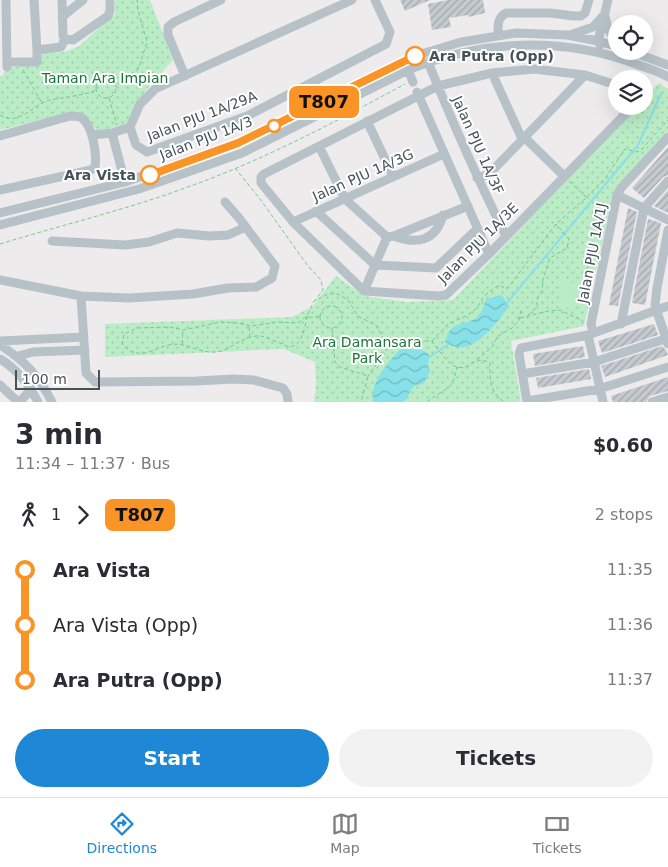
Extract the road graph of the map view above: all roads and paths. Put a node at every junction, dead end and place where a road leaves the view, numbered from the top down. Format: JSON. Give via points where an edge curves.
{"nodes":[{"id":1,"x":34,"y":0,"type":"edge"},
{"id":2,"x":62,"y":0,"type":"edge"},
{"id":3,"x":83,"y":0,"type":"edge"},
{"id":4,"x":110,"y":0,"type":"edge"},
{"id":5,"x":137,"y":0,"type":"edge"},
{"id":6,"x":221,"y":0,"type":"edge"},
{"id":7,"x":352,"y":0,"type":"edge"},
{"id":8,"x":375,"y":0,"type":"edge"},
{"id":9,"x":589,"y":0,"type":"edge"},
{"id":10,"x":608,"y":0,"type":"edge"},
{"id":11,"x":4,"y":5,"type":"edge"},
{"id":12,"x":605,"y":14,"type":"junction"},
{"id":13,"x":62,"y":17,"type":"junction"},
{"id":14,"x":608,"y":29,"type":"edge"},
{"id":15,"x":3,"y":31,"type":"edge"},
{"id":16,"x":567,"y":35,"type":"junction"},
{"id":17,"x":498,"y":36,"type":"junction"},
{"id":18,"x":66,"y":40,"type":"junction"},
{"id":19,"x":598,"y":41,"type":"junction"},
{"id":20,"x":608,"y":44,"type":"edge"},
{"id":21,"x":37,"y":50,"type":"junction"},
{"id":22,"x":608,"y":52,"type":"edge"},
{"id":23,"x":608,"y":55,"type":"edge"},
{"id":24,"x":623,"y":60,"type":"edge"},
{"id":25,"x":653,"y":60,"type":"edge"},
{"id":26,"x":426,"y":63,"type":"junction"},
{"id":27,"x":668,"y":66,"type":"edge"},
{"id":28,"x":408,"y":70,"type":"junction"},
{"id":29,"x":492,"y":73,"type":"junction"},
{"id":30,"x":585,"y":75,"type":"junction"},
{"id":31,"x":28,"y":76,"type":"dead end"},
{"id":32,"x":184,"y":76,"type":"junction"},
{"id":33,"x":668,"y":77,"type":"edge"},
{"id":34,"x":413,"y":82,"type":"dead end"},
{"id":35,"x":608,"y":82,"type":"edge"},
{"id":36,"x":115,"y":85,"type":"junction"},
{"id":37,"x":437,"y":89,"type":"junction"},
{"id":38,"x":97,"y":90,"type":"junction"},
{"id":39,"x":418,"y":94,"type":"junction"},
{"id":40,"x":109,"y":97,"type":"junction"},
{"id":41,"x":42,"y":103,"type":"junction"},
{"id":42,"x":0,"y":115,"type":"edge"},
{"id":43,"x":624,"y":115,"type":"edge"},
{"id":44,"x":668,"y":120,"type":"edge"},
{"id":45,"x":367,"y":121,"type":"junction"},
{"id":46,"x":130,"y":127,"type":"junction"},
{"id":47,"x":115,"y":132,"type":"junction"},
{"id":48,"x":92,"y":135,"type":"junction"},
{"id":49,"x":0,"y":136,"type":"edge"},
{"id":50,"x":668,"y":137,"type":"edge"},
{"id":51,"x":523,"y":138,"type":"junction"},
{"id":52,"x":319,"y":146,"type":"junction"},
{"id":53,"x":444,"y":154,"type":"junction"},
{"id":54,"x":235,"y":168,"type":"dead end"},
{"id":55,"x":393,"y":176,"type":"junction"},
{"id":56,"x":564,"y":176,"type":"junction"},
{"id":57,"x":477,"y":178,"type":"junction"},
{"id":58,"x":668,"y":181,"type":"edge"},
{"id":59,"x":125,"y":182,"type":"junction"},
{"id":60,"x":0,"y":190,"type":"edge"},
{"id":61,"x":617,"y":195,"type":"junction"},
{"id":62,"x":586,"y":198,"type":"junction"},
{"id":63,"x":345,"y":199,"type":"junction"},
{"id":64,"x":225,"y":202,"type":"dead end"},
{"id":65,"x":468,"y":206,"type":"junction"},
{"id":66,"x":644,"y":208,"type":"junction"},
{"id":67,"x":316,"y":211,"type":"junction"},
{"id":68,"x":0,"y":213,"type":"edge"},
{"id":69,"x":444,"y":215,"type":"junction"},
{"id":70,"x":668,"y":220,"type":"edge"},
{"id":71,"x":294,"y":222,"type":"junction"},
{"id":72,"x":0,"y":224,"type":"edge"},
{"id":73,"x":556,"y":224,"type":"junction"},
{"id":74,"x":246,"y":227,"type":"junction"},
{"id":75,"x":478,"y":228,"type":"junction"},
{"id":76,"x":668,"y":230,"type":"edge"},
{"id":77,"x":391,"y":236,"type":"junction"},
{"id":78,"x":506,"y":236,"type":"junction"},
{"id":79,"x":52,"y":241,"type":"dead end"},
{"id":80,"x":489,"y":254,"type":"junction"},
{"id":81,"x":375,"y":265,"type":"junction"},
{"id":82,"x":0,"y":280,"type":"edge"},
{"id":83,"x":364,"y":291,"type":"junction"},
{"id":84,"x":81,"y":296,"type":"junction"},
{"id":85,"x":314,"y":301,"type":"junction"},
{"id":86,"x":668,"y":306,"type":"edge"},
{"id":87,"x":521,"y":310,"type":"dead end"},
{"id":88,"x":656,"y":312,"type":"junction"},
{"id":89,"x":528,"y":315,"type":"junction"},
{"id":90,"x":307,"y":316,"type":"junction"},
{"id":91,"x":319,"y":316,"type":"junction"},
{"id":92,"x":520,"y":318,"type":"junction"},
{"id":93,"x":621,"y":324,"type":"junction"},
{"id":94,"x":249,"y":325,"type":"junction"},
{"id":95,"x":332,"y":328,"type":"junction"},
{"id":96,"x":183,"y":330,"type":"junction"},
{"id":97,"x":591,"y":331,"type":"junction"},
{"id":98,"x":84,"y":337,"type":"junction"},
{"id":99,"x":250,"y":338,"type":"junction"},
{"id":100,"x":667,"y":340,"type":"edge"},
{"id":101,"x":0,"y":341,"type":"edge"},
{"id":102,"x":432,"y":341,"type":"junction"},
{"id":103,"x":182,"y":344,"type":"junction"},
{"id":104,"x":0,"y":345,"type":"edge"},
{"id":105,"x":388,"y":348,"type":"junction"},
{"id":106,"x":85,"y":350,"type":"junction"},
{"id":107,"x":18,"y":356,"type":"junction"},
{"id":108,"x":0,"y":358,"type":"edge"},
{"id":109,"x":477,"y":360,"type":"junction"},
{"id":110,"x":594,"y":362,"type":"junction"},
{"id":111,"x":457,"y":367,"type":"junction"},
{"id":112,"x":668,"y":367,"type":"edge"},
{"id":113,"x":522,"y":374,"type":"junction"},
{"id":114,"x":368,"y":376,"type":"junction"},
{"id":115,"x":0,"y":385,"type":"edge"},
{"id":116,"x":31,"y":389,"type":"junction"},
{"id":117,"x":599,"y":389,"type":"junction"},
{"id":118,"x":668,"y":397,"type":"edge"},
{"id":119,"x":527,"y":401,"type":"edge"},
{"id":120,"x":19,"y":402,"type":"edge"},
{"id":121,"x":38,"y":402,"type":"edge"},
{"id":122,"x":52,"y":402,"type":"edge"},
{"id":123,"x":288,"y":402,"type":"edge"},
{"id":124,"x":361,"y":402,"type":"edge"},
{"id":125,"x":428,"y":402,"type":"edge"},
{"id":126,"x":505,"y":402,"type":"edge"},
{"id":127,"x":603,"y":402,"type":"edge"},
{"id":128,"x":652,"y":402,"type":"edge"}],
"edges":[{"from":1,"to":21,"type":"street"},
{"from":2,"to":13,"type":"street"},
{"from":3,"to":13,"type":"street"},
{"from":4,"to":18,"type":"street","via":[[108,16],[73,40]]},
{"from":5,"to":36,"type":"path","via":[[147,42],[135,74]]},
{"from":6,"to":32,"type":"street","via":[[168,27]]},
{"from":7,"to":32,"type":"street"},
{"from":8,"to":46,"type":"street","name":"Jalan PJU 1A/29A","via":[[390,32],[386,44],[256,112],[147,152],[136,145]]},
{"from":9,"to":17,"type":"street","via":[[586,12],[581,16],[506,13],[498,22]]},
{"from":10,"to":12,"type":"street"},
{"from":11,"to":15,"type":"street"},
{"from":12,"to":14,"type":"street"},
{"from":12,"to":16,"type":"street","via":[[593,27]]},
{"from":12,"to":19,"type":"street"},
{"from":13,"to":18,"type":"street"},
{"from":15,"to":21,"type":"street","via":[[7,65],[37,62]]},
{"from":16,"to":17,"type":"street","name":"Jalan PJU 1A/3","via":[[516,33]]},
{"from":16,"to":19,"type":"street","name":"Jalan PJU 1A/3"},
{"from":17,"to":59,"type":"street","name":"Jalan PJU 1A/3","via":[[461,42],[415,56],[238,143]]},
{"from":18,"to":21,"type":"street","via":[[62,48]]},
{"from":19,"to":20,"type":"street","name":"Jalan PJU 1A/3"},
{"from":19,"to":22,"type":"street"},
{"from":23,"to":26,"type":"street","name":"Jalan PJU 1A/3","via":[[559,46],[518,44],[465,51]]},
{"from":24,"to":33,"type":"street","name":"Jalan PJU 1A/3"},
{"from":25,"to":27,"type":"street"},
{"from":26,"to":28,"type":"street","name":"Jalan PJU 1A/3"},
{"from":26,"to":37,"type":"street","name":"Jalan PJU 1A/3F"},
{"from":28,"to":34,"type":"street"},
{"from":28,"to":72,"type":"street","name":"Jalan PJU 1A/3","via":[[242,153],[139,189]]},
{"from":29,"to":30,"type":"street","via":[[534,69]]},
{"from":29,"to":37,"type":"street"},
{"from":29,"to":51,"type":"street"},
{"from":30,"to":35,"type":"street"},
{"from":30,"to":51,"type":"street"},
{"from":31,"to":41,"type":"path"},
{"from":32,"to":46,"type":"street","via":[[155,89],[140,104]]},
{"from":36,"to":38,"type":"path","via":[[111,79],[103,78],[97,83]]},
{"from":36,"to":40,"type":"path","via":[[115,92]]},
{"from":37,"to":39,"type":"street"},
{"from":37,"to":57,"type":"street","name":"Jalan PJU 1A/3F"},
{"from":38,"to":40,"type":"path","via":[[102,96]]},
{"from":38,"to":41,"type":"path"},
{"from":39,"to":45,"type":"street"},
{"from":39,"to":53,"type":"street"},
{"from":40,"to":47,"type":"path"},
{"from":41,"to":42,"type":"path","via":[[28,113],[10,119]]},
{"from":43,"to":56,"type":"street","name":"Jalan PJU 1A/3E"},
{"from":44,"to":62,"type":"path","via":[[642,149],[636,152],[625,150]]},
{"from":45,"to":52,"type":"street"},
{"from":45,"to":55,"type":"street"},
{"from":46,"to":47,"type":"street"},
{"from":47,"to":48,"type":"street"},
{"from":47,"to":59,"type":"street"},
{"from":48,"to":49,"type":"street","via":[[82,119],[70,116]]},
{"from":48,"to":60,"type":"street","via":[[96,162],[91,170]]},
{"from":50,"to":61,"type":"street","name":"Jalan PJU 1A/1J"},
{"from":51,"to":56,"type":"street"},
{"from":51,"to":57,"type":"street","via":[[489,174]]},
{"from":52,"to":63,"type":"street"},
{"from":52,"to":71,"type":"street","via":[[261,177],[261,183]]},
{"from":53,"to":55,"type":"street","name":"Jalan PJU 1A/3G"},
{"from":53,"to":65,"type":"street"},
{"from":54,"to":85,"type":"path","via":[[321,280],[323,290]]},
{"from":55,"to":63,"type":"street","name":"Jalan PJU 1A/3G"},
{"from":56,"to":62,"type":"path"},
{"from":56,"to":78,"type":"street","name":"Jalan PJU 1A/3E"},
{"from":57,"to":78,"type":"street","name":"Jalan PJU 1A/3F"},
{"from":58,"to":66,"type":"street"},
{"from":59,"to":68,"type":"street","name":"Jalan PJU 1A/3"},
{"from":61,"to":66,"type":"street"},
{"from":61,"to":97,"type":"street","name":"Jalan PJU 1A/1J"},
{"from":62,"to":73,"type":"path"},
{"from":63,"to":67,"type":"street","name":"Jalan PJU 1A/3G"},
{"from":63,"to":77,"type":"street"},
{"from":64,"to":74,"type":"street"},
{"from":65,"to":69,"type":"street"},
{"from":65,"to":75,"type":"street"},
{"from":66,"to":70,"type":"street"},
{"from":66,"to":93,"type":"street"},
{"from":67,"to":71,"type":"street","name":"Jalan PJU 1A/3G"},
{"from":67,"to":81,"type":"street"},
{"from":69,"to":77,"type":"street"},
{"from":69,"to":77,"type":"street","via":[[438,228],[426,239],[406,241]]},
{"from":71,"to":83,"type":"street"},
{"from":73,"to":89,"type":"path","via":[[569,239],[568,248],[550,258],[537,307]]},
{"from":73,"to":102,"type":"path","via":[[507,290],[499,285],[484,296],[477,308],[448,324]]},
{"from":74,"to":79,"type":"street","via":[[228,235],[177,234],[125,245]]},
{"from":74,"to":84,"type":"street","via":[[275,266],[272,278],[256,287],[129,298]]},
{"from":75,"to":80,"type":"street"},
{"from":75,"to":81,"type":"street","via":[[436,268]]},
{"from":76,"to":88,"type":"street","via":[[656,288]]},
{"from":77,"to":81,"type":"street"},
{"from":78,"to":80,"type":"street","name":"Jalan PJU 1A/3E"},
{"from":80,"to":83,"type":"street","name":"Jalan PJU 1A/3E","via":[[446,295]]},
{"from":81,"to":83,"type":"street"},
{"from":82,"to":84,"type":"street"},
{"from":84,"to":98,"type":"street"},
{"from":85,"to":90,"type":"path"},
{"from":85,"to":105,"type":"path","via":[[328,294],[338,294],[348,300],[358,316],[377,326]]},
{"from":86,"to":88,"type":"street"},
{"from":87,"to":92,"type":"path"},
{"from":88,"to":93,"type":"street"},
{"from":88,"to":100,"type":"street"},
{"from":89,"to":92,"type":"path"},
{"from":89,"to":97,"type":"path","via":[[560,310]]},
{"from":90,"to":91,"type":"path"},
{"from":90,"to":94,"type":"path","via":[[298,323]]},
{"from":90,"to":99,"type":"path","via":[[301,338],[294,347],[261,336]]},
{"from":91,"to":95,"type":"path","via":[[323,325]]},
{"from":91,"to":95,"type":"path","via":[[322,309],[335,306],[342,319],[338,326]]},
{"from":92,"to":109,"type":"path"},
{"from":93,"to":97,"type":"street"},
{"from":94,"to":96,"type":"path","via":[[220,322]]},
{"from":94,"to":99,"type":"path"},
{"from":95,"to":114,"type":"path","via":[[335,362],[340,367]]},
{"from":96,"to":103,"type":"path"},
{"from":96,"to":103,"type":"path","via":[[137,328],[124,334],[122,344],[137,354]]},
{"from":97,"to":110,"type":"street"},
{"from":97,"to":113,"type":"street","via":[[521,348]]},
{"from":98,"to":101,"type":"street"},
{"from":98,"to":106,"type":"street"},
{"from":99,"to":103,"type":"path","via":[[213,352]]},
{"from":100,"to":110,"type":"street"},
{"from":102,"to":105,"type":"path","via":[[403,340]]},
{"from":102,"to":111,"type":"path"},
{"from":104,"to":107,"type":"street"},
{"from":105,"to":114,"type":"path"},
{"from":106,"to":107,"type":"street","via":[[33,352]]},
{"from":106,"to":123,"type":"street","via":[[86,375],[98,383],[254,380],[283,388]]},
{"from":107,"to":122,"type":"street","via":[[38,378]]},
{"from":108,"to":116,"type":"street"},
{"from":109,"to":111,"type":"path","via":[[466,367]]},
{"from":109,"to":126,"type":"path","via":[[490,363],[493,391]]},
{"from":110,"to":113,"type":"street"},
{"from":110,"to":117,"type":"street"},
{"from":111,"to":125,"type":"path","via":[[454,381],[447,390]]},
{"from":112,"to":117,"type":"street"},
{"from":113,"to":119,"type":"street"},
{"from":114,"to":124,"type":"path"},
{"from":115,"to":120,"type":"street"},
{"from":116,"to":120,"type":"street"},
{"from":116,"to":121,"type":"street"},
{"from":117,"to":119,"type":"street"},
{"from":117,"to":127,"type":"street"},
{"from":118,"to":128,"type":"street"}]}
